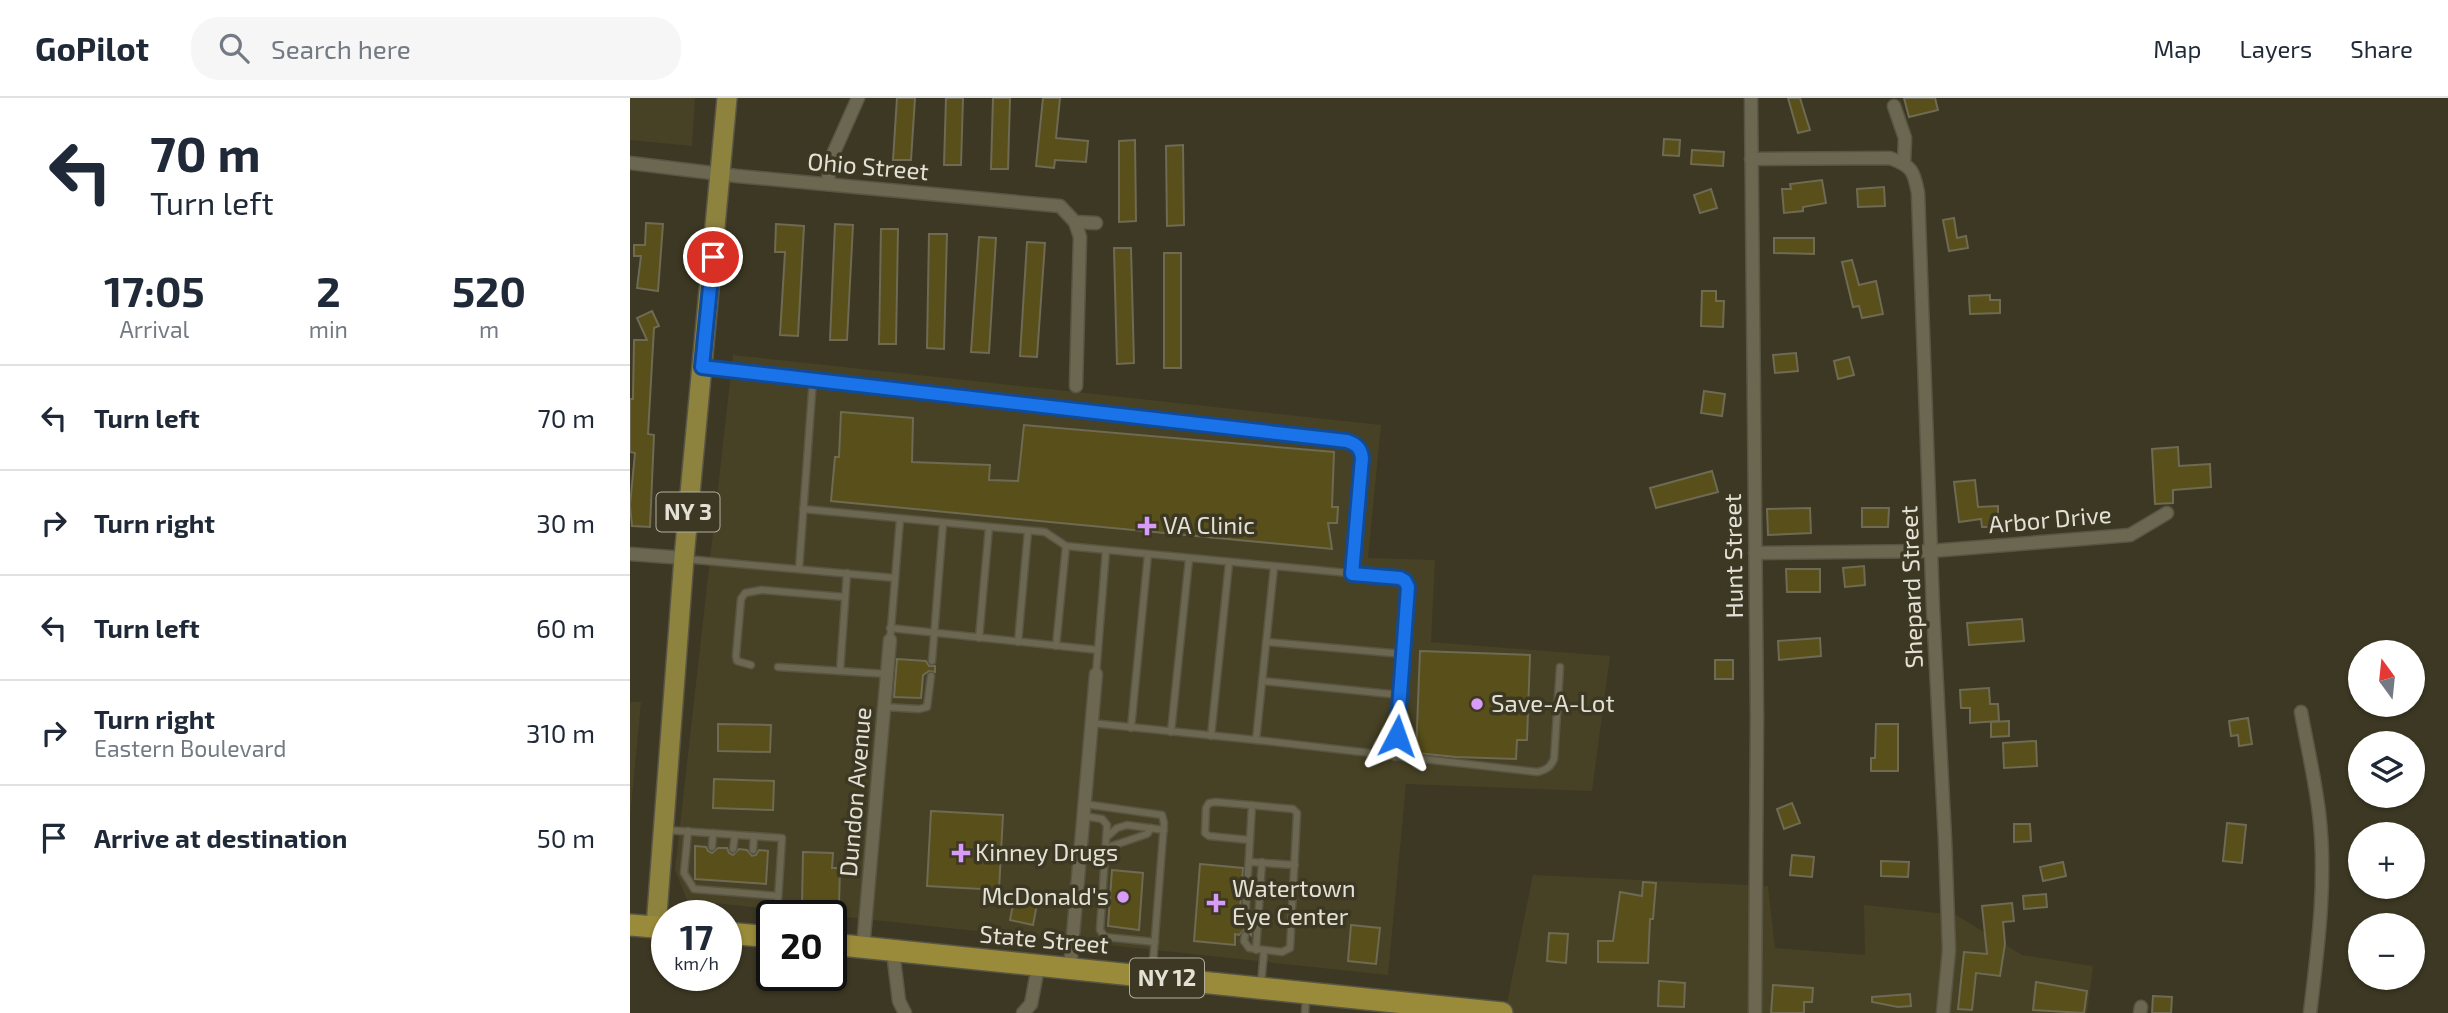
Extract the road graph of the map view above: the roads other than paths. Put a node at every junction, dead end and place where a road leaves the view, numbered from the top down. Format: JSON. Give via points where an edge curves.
{"nodes":[{"id":1,"x":727,"y":98,"type":"edge"},
{"id":2,"x":858,"y":98,"type":"edge"},
{"id":3,"x":1751,"y":98,"type":"edge"},
{"id":4,"x":1894,"y":106,"type":"dead end"},
{"id":5,"x":1751,"y":159,"type":"junction"},
{"id":6,"x":630,"y":163,"type":"edge"},
{"id":7,"x":1904,"y":163,"type":"junction"},
{"id":8,"x":721,"y":174,"type":"junction"},
{"id":9,"x":828,"y":184,"type":"junction"},
{"id":10,"x":1075,"y":222,"type":"junction"},
{"id":11,"x":1096,"y":223,"type":"dead end"},
{"id":12,"x":702,"y":367,"type":"junction"},
{"id":13,"x":813,"y":379,"type":"junction"},
{"id":14,"x":1076,"y":386,"type":"dead end"},
{"id":15,"x":803,"y":509,"type":"junction"},
{"id":16,"x":2166,"y":513,"type":"dead end"},
{"id":17,"x":900,"y":519,"type":"junction"},
{"id":18,"x":943,"y":523,"type":"junction"},
{"id":19,"x":989,"y":527,"type":"junction"},
{"id":20,"x":1028,"y":531,"type":"junction"},
{"id":21,"x":1066,"y":546,"type":"junction"},
{"id":22,"x":1105,"y":550,"type":"junction"},
{"id":23,"x":1931,"y":551,"type":"junction"},
{"id":24,"x":630,"y":554,"type":"edge"},
{"id":25,"x":1148,"y":554,"type":"junction"},
{"id":26,"x":1755,"y":554,"type":"junction"},
{"id":27,"x":684,"y":558,"type":"junction"},
{"id":28,"x":1189,"y":559,"type":"junction"},
{"id":29,"x":1229,"y":563,"type":"junction"},
{"id":30,"x":1274,"y":567,"type":"junction"},
{"id":31,"x":799,"y":569,"type":"junction"},
{"id":32,"x":847,"y":573,"type":"junction"},
{"id":33,"x":1352,"y":574,"type":"junction"},
{"id":34,"x":895,"y":578,"type":"junction"},
{"id":35,"x":845,"y":597,"type":"junction"},
{"id":36,"x":934,"y":633,"type":"junction"},
{"id":37,"x":890,"y":634,"type":"junction"},
{"id":38,"x":979,"y":638,"type":"junction"},
{"id":39,"x":1018,"y":642,"type":"junction"},
{"id":40,"x":1266,"y":642,"type":"junction"},
{"id":41,"x":1056,"y":646,"type":"junction"},
{"id":42,"x":1098,"y":650,"type":"junction"},
{"id":43,"x":1403,"y":654,"type":"junction"},
{"id":44,"x":932,"y":662,"type":"dead end"},
{"id":45,"x":751,"y":665,"type":"dead end"},
{"id":46,"x":778,"y":667,"type":"dead end"},
{"id":47,"x":1560,"y":667,"type":"dead end"},
{"id":48,"x":841,"y":671,"type":"junction"},
{"id":49,"x":887,"y":674,"type":"junction"},
{"id":50,"x":1096,"y":674,"type":"joint"},
{"id":51,"x":931,"y":676,"type":"dead end"},
{"id":52,"x":1262,"y":681,"type":"junction"},
{"id":53,"x":1400,"y":695,"type":"junction"},
{"id":54,"x":884,"y":707,"type":"junction"},
{"id":55,"x":2301,"y":712,"type":"dead end"},
{"id":56,"x":1091,"y":723,"type":"junction"},
{"id":57,"x":1131,"y":728,"type":"junction"},
{"id":58,"x":1171,"y":732,"type":"junction"},
{"id":59,"x":1211,"y":736,"type":"junction"},
{"id":60,"x":1256,"y":740,"type":"junction"},
{"id":61,"x":1395,"y":757,"type":"junction"},
{"id":62,"x":1252,"y":805,"type":"junction"},
{"id":63,"x":1084,"y":810,"type":"junction"},
{"id":64,"x":1151,"y":828,"type":"junction"},
{"id":65,"x":663,"y":830,"type":"junction"},
{"id":66,"x":1164,"y":830,"type":"junction"},
{"id":67,"x":688,"y":831,"type":"junction"},
{"id":68,"x":713,"y":833,"type":"junction"},
{"id":69,"x":735,"y":835,"type":"junction"},
{"id":70,"x":754,"y":836,"type":"junction"},
{"id":71,"x":1108,"y":836,"type":"junction"},
{"id":72,"x":1250,"y":840,"type":"junction"},
{"id":73,"x":712,"y":847,"type":"dead end"},
{"id":74,"x":1107,"y":848,"type":"junction"},
{"id":75,"x":733,"y":849,"type":"dead end"},
{"id":76,"x":753,"y":850,"type":"dead end"},
{"id":77,"x":1250,"y":862,"type":"junction"},
{"id":78,"x":1262,"y":862,"type":"junction"},
{"id":79,"x":1295,"y":864,"type":"junction"},
{"id":80,"x":709,"y":880,"type":"dead end"},
{"id":81,"x":731,"y":882,"type":"dead end"},
{"id":82,"x":751,"y":883,"type":"dead end"},
{"id":83,"x":708,"y":890,"type":"junction"},
{"id":84,"x":729,"y":892,"type":"junction"},
{"id":85,"x":749,"y":894,"type":"junction"},
{"id":86,"x":778,"y":896,"type":"junction"},
{"id":87,"x":662,"y":900,"type":"edge"},
{"id":88,"x":778,"y":900,"type":"edge"},
{"id":89,"x":1245,"y":923,"type":"dead end"},
{"id":90,"x":630,"y":925,"type":"edge"},
{"id":91,"x":651,"y":927,"type":"edge"},
{"id":92,"x":1245,"y":935,"type":"dead end"},
{"id":93,"x":1155,"y":942,"type":"junction"},
{"id":94,"x":847,"y":946,"type":"edge"},
{"id":95,"x":863,"y":948,"type":"junction"},
{"id":96,"x":1260,"y":950,"type":"junction"},
{"id":97,"x":893,"y":952,"type":"junction"},
{"id":98,"x":1038,"y":967,"type":"junction"},
{"id":99,"x":1070,"y":969,"type":"junction"},
{"id":100,"x":1152,"y":977,"type":"junction"},
{"id":101,"x":1260,"y":988,"type":"junction"},
{"id":102,"x":1305,"y":1003,"type":"edge"},
{"id":103,"x":1478,"y":1012,"type":"edge"},
{"id":104,"x":905,"y":1013,"type":"edge"},
{"id":105,"x":1023,"y":1013,"type":"edge"},
{"id":106,"x":1502,"y":1013,"type":"edge"},
{"id":107,"x":1755,"y":1013,"type":"edge"},
{"id":108,"x":1944,"y":1013,"type":"edge"},
{"id":109,"x":2310,"y":1013,"type":"edge"}],
"edges":[{"from":1,"to":8,"type":"main road","number":"NY 3"},
{"from":2,"to":9,"type":"street","via":[[830,162]]},
{"from":3,"to":5,"type":"street","name":"Hunt Street"},
{"from":4,"to":7,"type":"street","via":[[1905,138]]},
{"from":5,"to":7,"type":"street","via":[[1890,158]]},
{"from":5,"to":26,"type":"street","name":"Hunt Street"},
{"from":6,"to":8,"type":"street","name":"Ohio Street"},
{"from":7,"to":23,"type":"street","name":"Shepard Street","via":[[1915,175],[1918,193]]},
{"from":8,"to":9,"type":"street","name":"Ohio Street"},
{"from":8,"to":12,"type":"main road","number":"NY 3"},
{"from":9,"to":10,"type":"street","name":"Ohio Street","via":[[1060,206]]},
{"from":10,"to":11,"type":"street","name":"Ohio Street"},
{"from":10,"to":14,"type":"street","via":[[1080,237]]},
{"from":12,"to":13,"type":"lane"},
{"from":12,"to":27,"type":"main road","number":"NY 3"},
{"from":13,"to":15,"type":"lane"},
{"from":13,"to":33,"type":"lane","via":[[1347,441],[1355,444],[1362,458]]},
{"from":15,"to":17,"type":"lane"},
{"from":15,"to":31,"type":"lane"},
{"from":16,"to":23,"type":"street","name":"Arbor Drive","via":[[2130,535]]},
{"from":17,"to":18,"type":"lane"},
{"from":17,"to":34,"type":"lane"},
{"from":18,"to":19,"type":"lane"},
{"from":18,"to":36,"type":"lane"},
{"from":19,"to":20,"type":"lane"},
{"from":19,"to":38,"type":"lane"},
{"from":20,"to":21,"type":"lane","via":[[1045,532]]},
{"from":20,"to":39,"type":"lane"},
{"from":21,"to":22,"type":"lane"},
{"from":21,"to":41,"type":"lane"},
{"from":22,"to":25,"type":"lane"},
{"from":22,"to":42,"type":"lane"},
{"from":23,"to":26,"type":"street","name":"Arbor Drive"},
{"from":23,"to":108,"type":"street","name":"Shepard Street","via":[[1948,923]]},
{"from":24,"to":27,"type":"street"},
{"from":25,"to":28,"type":"lane"},
{"from":25,"to":57,"type":"lane"},
{"from":26,"to":107,"type":"street","name":"Hunt Street"},
{"from":27,"to":31,"type":"lane"},
{"from":27,"to":65,"type":"main road","number":"NY 3"},
{"from":28,"to":29,"type":"lane"},
{"from":28,"to":58,"type":"lane"},
{"from":29,"to":30,"type":"lane"},
{"from":29,"to":59,"type":"lane"},
{"from":30,"to":33,"type":"lane"},
{"from":30,"to":40,"type":"lane"},
{"from":31,"to":32,"type":"lane"},
{"from":32,"to":34,"type":"lane"},
{"from":32,"to":35,"type":"lane"},
{"from":33,"to":43,"type":"lane","via":[[1405,581]]},
{"from":34,"to":37,"type":"lane"},
{"from":35,"to":45,"type":"lane","via":[[761,590],[745,593],[736,656],[737,661]]},
{"from":35,"to":48,"type":"lane"},
{"from":36,"to":37,"type":"lane"},
{"from":36,"to":38,"type":"lane"},
{"from":36,"to":44,"type":"lane"},
{"from":37,"to":49,"type":"street","name":"Dundon Avenue"},
{"from":38,"to":39,"type":"lane"},
{"from":39,"to":41,"type":"lane"},
{"from":40,"to":43,"type":"lane"},
{"from":40,"to":52,"type":"lane"},
{"from":41,"to":42,"type":"lane"},
{"from":42,"to":50,"type":"lane"},
{"from":43,"to":53,"type":"lane"},
{"from":46,"to":48,"type":"lane"},
{"from":47,"to":61,"type":"lane","via":[[1554,759],[1545,771]]},
{"from":48,"to":49,"type":"lane"},
{"from":49,"to":54,"type":"street","name":"Dundon Avenue"},
{"from":50,"to":56,"type":"street"},
{"from":51,"to":54,"type":"lane","via":[[927,706]]},
{"from":52,"to":53,"type":"lane"},
{"from":52,"to":60,"type":"lane"},
{"from":53,"to":61,"type":"lane"},
{"from":54,"to":95,"type":"street","name":"Dundon Avenue"},
{"from":55,"to":109,"type":"street","via":[[2319,813],[2322,864]]},
{"from":56,"to":57,"type":"lane"},
{"from":56,"to":63,"type":"street"},
{"from":57,"to":58,"type":"lane"},
{"from":58,"to":59,"type":"lane"},
{"from":59,"to":60,"type":"lane"},
{"from":60,"to":61,"type":"lane"},
{"from":62,"to":72,"type":"lane"},
{"from":62,"to":72,"type":"lane","via":[[1209,803],[1204,828],[1209,836]]},
{"from":62,"to":79,"type":"lane","via":[[1297,813]]},
{"from":63,"to":66,"type":"lane","via":[[1160,813]]},
{"from":63,"to":71,"type":"lane","via":[[1102,819]]},
{"from":63,"to":99,"type":"street"},
{"from":64,"to":66,"type":"lane"},
{"from":64,"to":71,"type":"lane","via":[[1127,825]]},
{"from":64,"to":74,"type":"lane","via":[[1147,834]]},
{"from":65,"to":67,"type":"lane"},
{"from":65,"to":87,"type":"main road","number":"NY 3"},
{"from":66,"to":93,"type":"lane"},
{"from":67,"to":68,"type":"lane"},
{"from":67,"to":83,"type":"lane","via":[[684,873],[694,889]]},
{"from":68,"to":69,"type":"lane"},
{"from":68,"to":73,"type":"lane"},
{"from":69,"to":70,"type":"lane"},
{"from":69,"to":75,"type":"lane"},
{"from":70,"to":76,"type":"lane"},
{"from":70,"to":86,"type":"lane","via":[[782,838]]},
{"from":71,"to":74,"type":"lane"},
{"from":72,"to":77,"type":"lane"},
{"from":74,"to":93,"type":"lane","via":[[1101,935]]},
{"from":77,"to":78,"type":"lane"},
{"from":77,"to":89,"type":"lane"},
{"from":78,"to":79,"type":"lane"},
{"from":78,"to":96,"type":"lane"},
{"from":79,"to":96,"type":"lane","via":[[1290,948]]},
{"from":80,"to":83,"type":"lane"},
{"from":81,"to":84,"type":"lane"},
{"from":82,"to":85,"type":"lane"},
{"from":83,"to":84,"type":"lane"},
{"from":84,"to":85,"type":"lane"},
{"from":85,"to":86,"type":"lane"},
{"from":86,"to":88,"type":"lane"},
{"from":90,"to":91,"type":"highway","number":"NY 3"},
{"from":92,"to":96,"type":"lane","via":[[1246,946]]},
{"from":93,"to":100,"type":"lane"},
{"from":94,"to":95,"type":"highway","name":"State Street","number":"NY 12"},
{"from":95,"to":97,"type":"highway","name":"State Street","number":"NY 12"},
{"from":96,"to":101,"type":"lane"},
{"from":97,"to":98,"type":"highway","name":"State Street","number":"NY 12"},
{"from":97,"to":104,"type":"street","via":[[899,1001]]},
{"from":98,"to":99,"type":"highway","name":"State Street","number":"NY 12"},
{"from":98,"to":105,"type":"street","via":[[1031,1004]]},
{"from":99,"to":100,"type":"highway","name":"State Street","number":"NY 12"},
{"from":100,"to":101,"type":"highway","name":"State Street","number":"NY 12"},
{"from":101,"to":102,"type":"highway","name":"State Street","number":"NY 12"},
{"from":102,"to":103,"type":"highway","name":"State Street","number":"NY 12"},
{"from":103,"to":106,"type":"highway","name":"State Street","number":"NY 12"}]}
